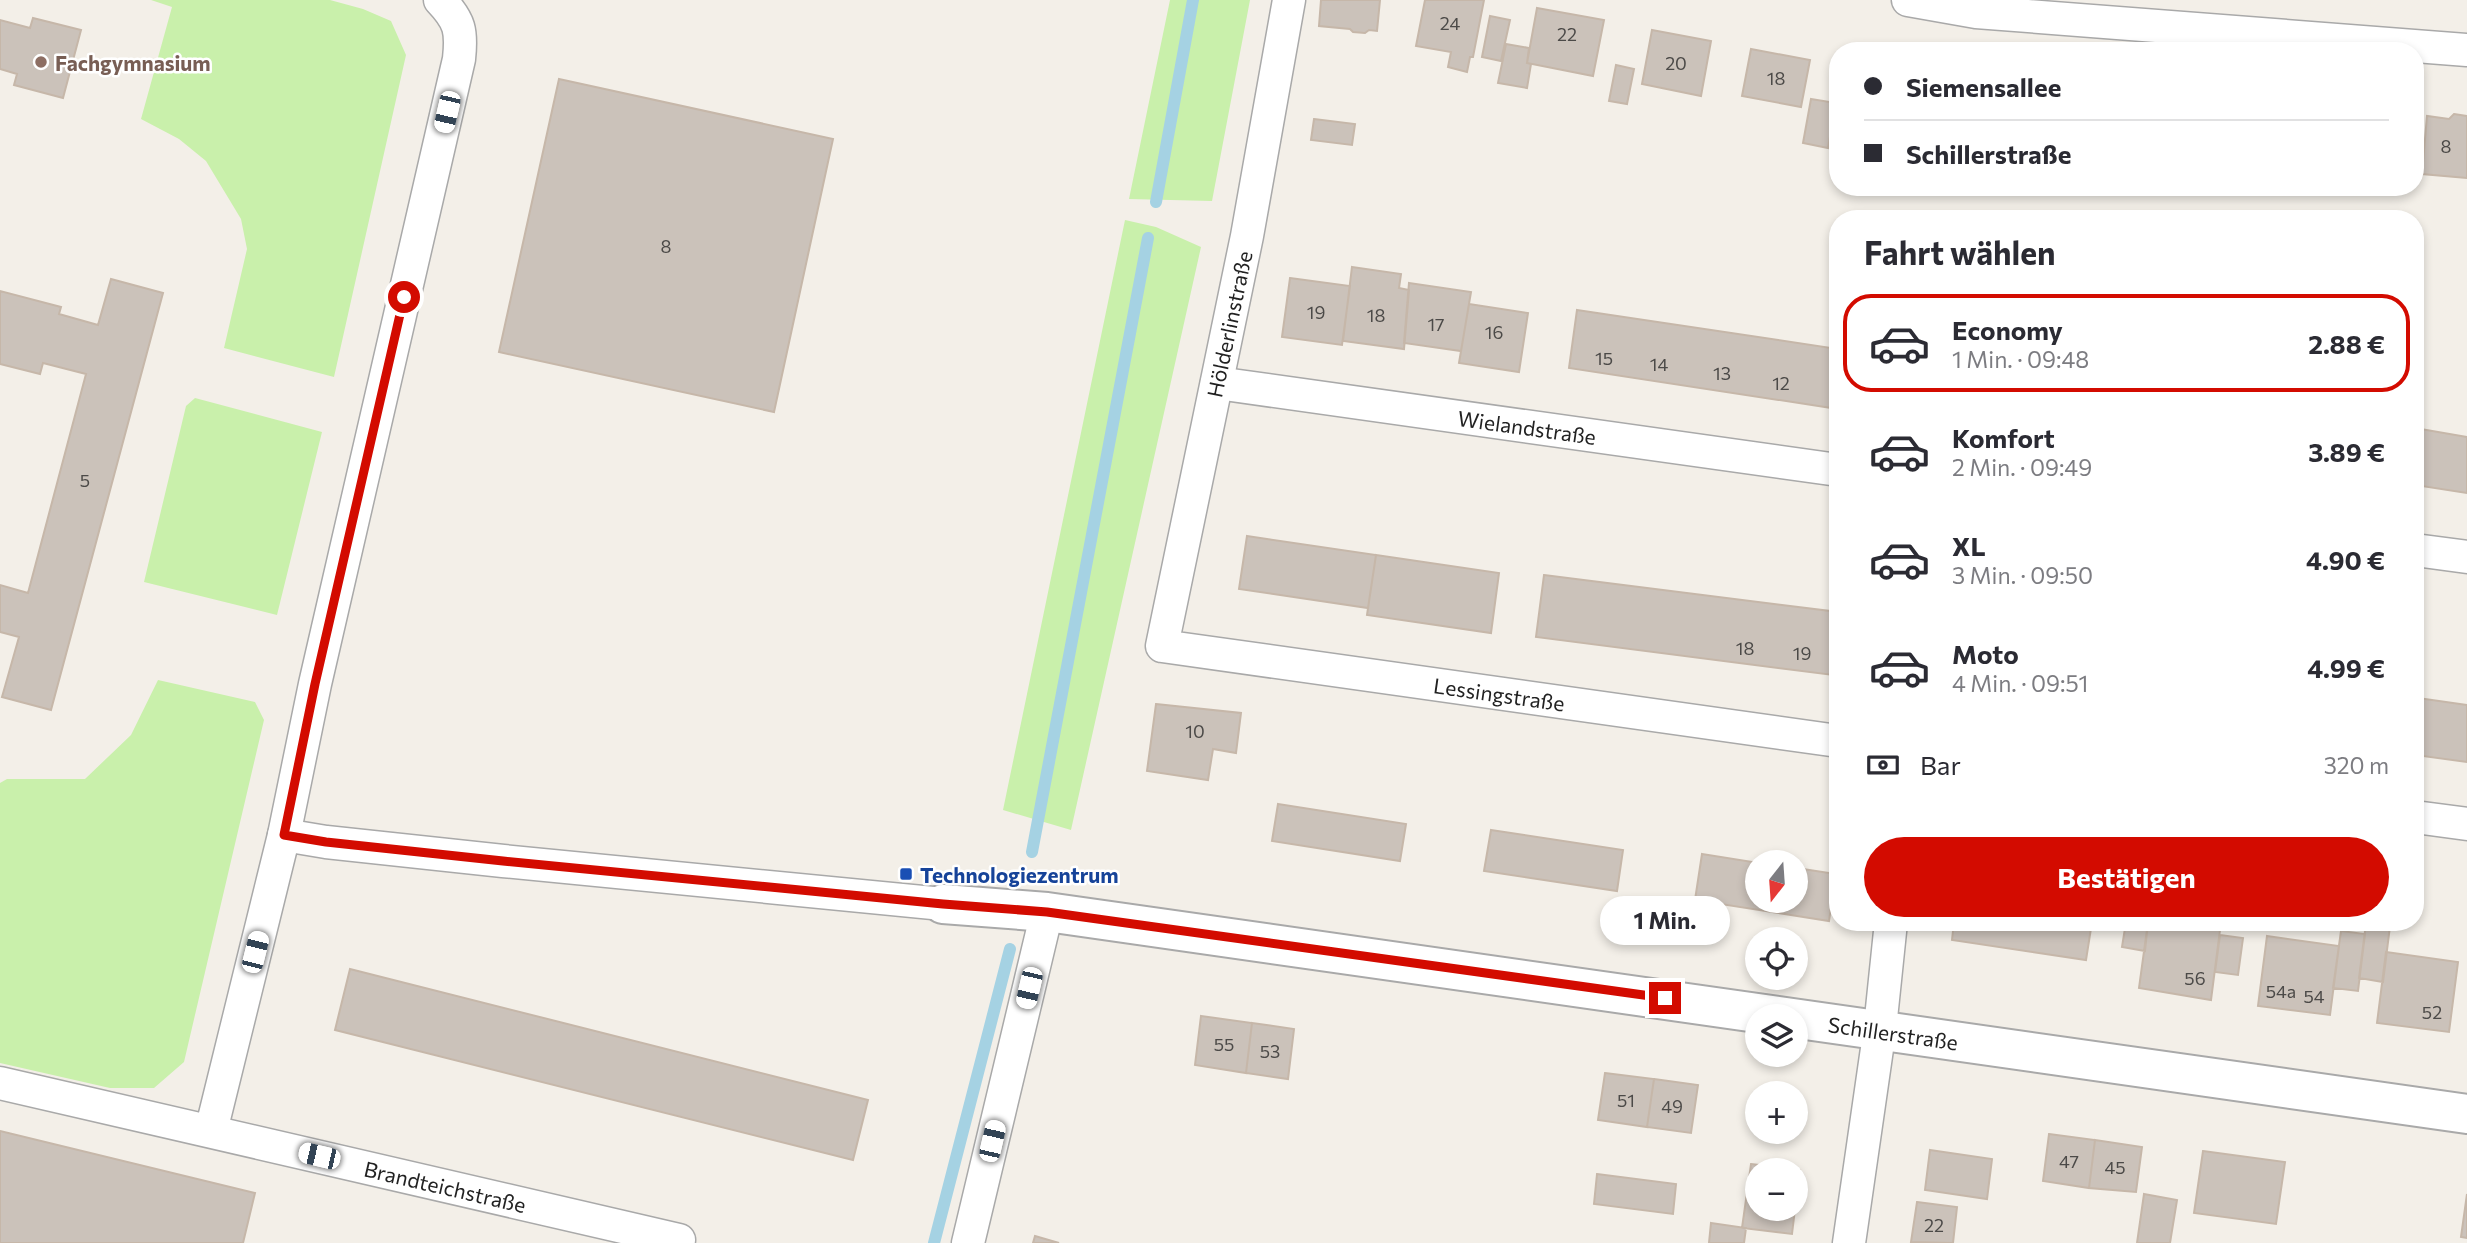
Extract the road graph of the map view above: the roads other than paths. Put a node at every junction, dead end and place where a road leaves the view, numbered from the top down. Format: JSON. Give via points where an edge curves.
{"nodes":[{"id":1,"x":1289,"y":0,"type":"edge"},
{"id":2,"x":1908,"y":0,"type":"edge"},
{"id":3,"x":451,"y":4,"type":"edge"},
{"id":4,"x":2364,"y":42,"type":"edge"},
{"id":5,"x":2424,"y":47,"type":"edge"},
{"id":6,"x":2467,"y":50,"type":"edge"},
{"id":7,"x":1217,"y":383,"type":"junction"},
{"id":8,"x":1829,"y":469,"type":"edge"},
{"id":9,"x":2424,"y":551,"type":"edge"},
{"id":10,"x":2467,"y":557,"type":"edge"},
{"id":11,"x":1162,"y":646,"type":"joint"},
{"id":12,"x":1829,"y":740,"type":"edge"},
{"id":13,"x":2424,"y":818,"type":"edge"},
{"id":14,"x":2467,"y":824,"type":"edge"},
{"id":15,"x":284,"y":835,"type":"junction"},
{"id":16,"x":943,"y":904,"type":"joint"},
{"id":17,"x":1047,"y":912,"type":"junction"},
{"id":18,"x":1890,"y":931,"type":"edge"},
{"id":19,"x":1880,"y":1028,"type":"junction"},
{"id":20,"x":0,"y":1083,"type":"edge"},
{"id":21,"x":2467,"y":1114,"type":"edge"},
{"id":22,"x":211,"y":1131,"type":"junction"},
{"id":23,"x":679,"y":1240,"type":"dead end"},
{"id":24,"x":968,"y":1243,"type":"edge"},
{"id":25,"x":1849,"y":1243,"type":"edge"}],
"edges":[{"from":1,"to":7,"type":"street","name":"Hölderlinstraße"},
{"from":2,"to":4,"type":"street","via":[[1976,12]]},
{"from":3,"to":15,"type":"street","via":[[462,34],[459,59]]},
{"from":5,"to":6,"type":"street"},
{"from":7,"to":8,"type":"street","name":"Wielandstraße"},
{"from":7,"to":11,"type":"street","name":"Hölderlinstraße"},
{"from":9,"to":10,"type":"street"},
{"from":11,"to":12,"type":"street","name":"Lessingstraße"},
{"from":13,"to":14,"type":"street"},
{"from":15,"to":16,"type":"street","via":[[476,859]]},
{"from":15,"to":22,"type":"street"},
{"from":16,"to":17,"type":"street","name":"Schillerstraße"},
{"from":17,"to":19,"type":"street","name":"Schillerstraße"},
{"from":17,"to":24,"type":"street"},
{"from":18,"to":19,"type":"street"},
{"from":19,"to":21,"type":"street","name":"Schillerstraße"},
{"from":19,"to":25,"type":"street"},
{"from":20,"to":22,"type":"street","name":"Brandteichstraße"},
{"from":22,"to":23,"type":"street","name":"Brandteichstraße"}]}
